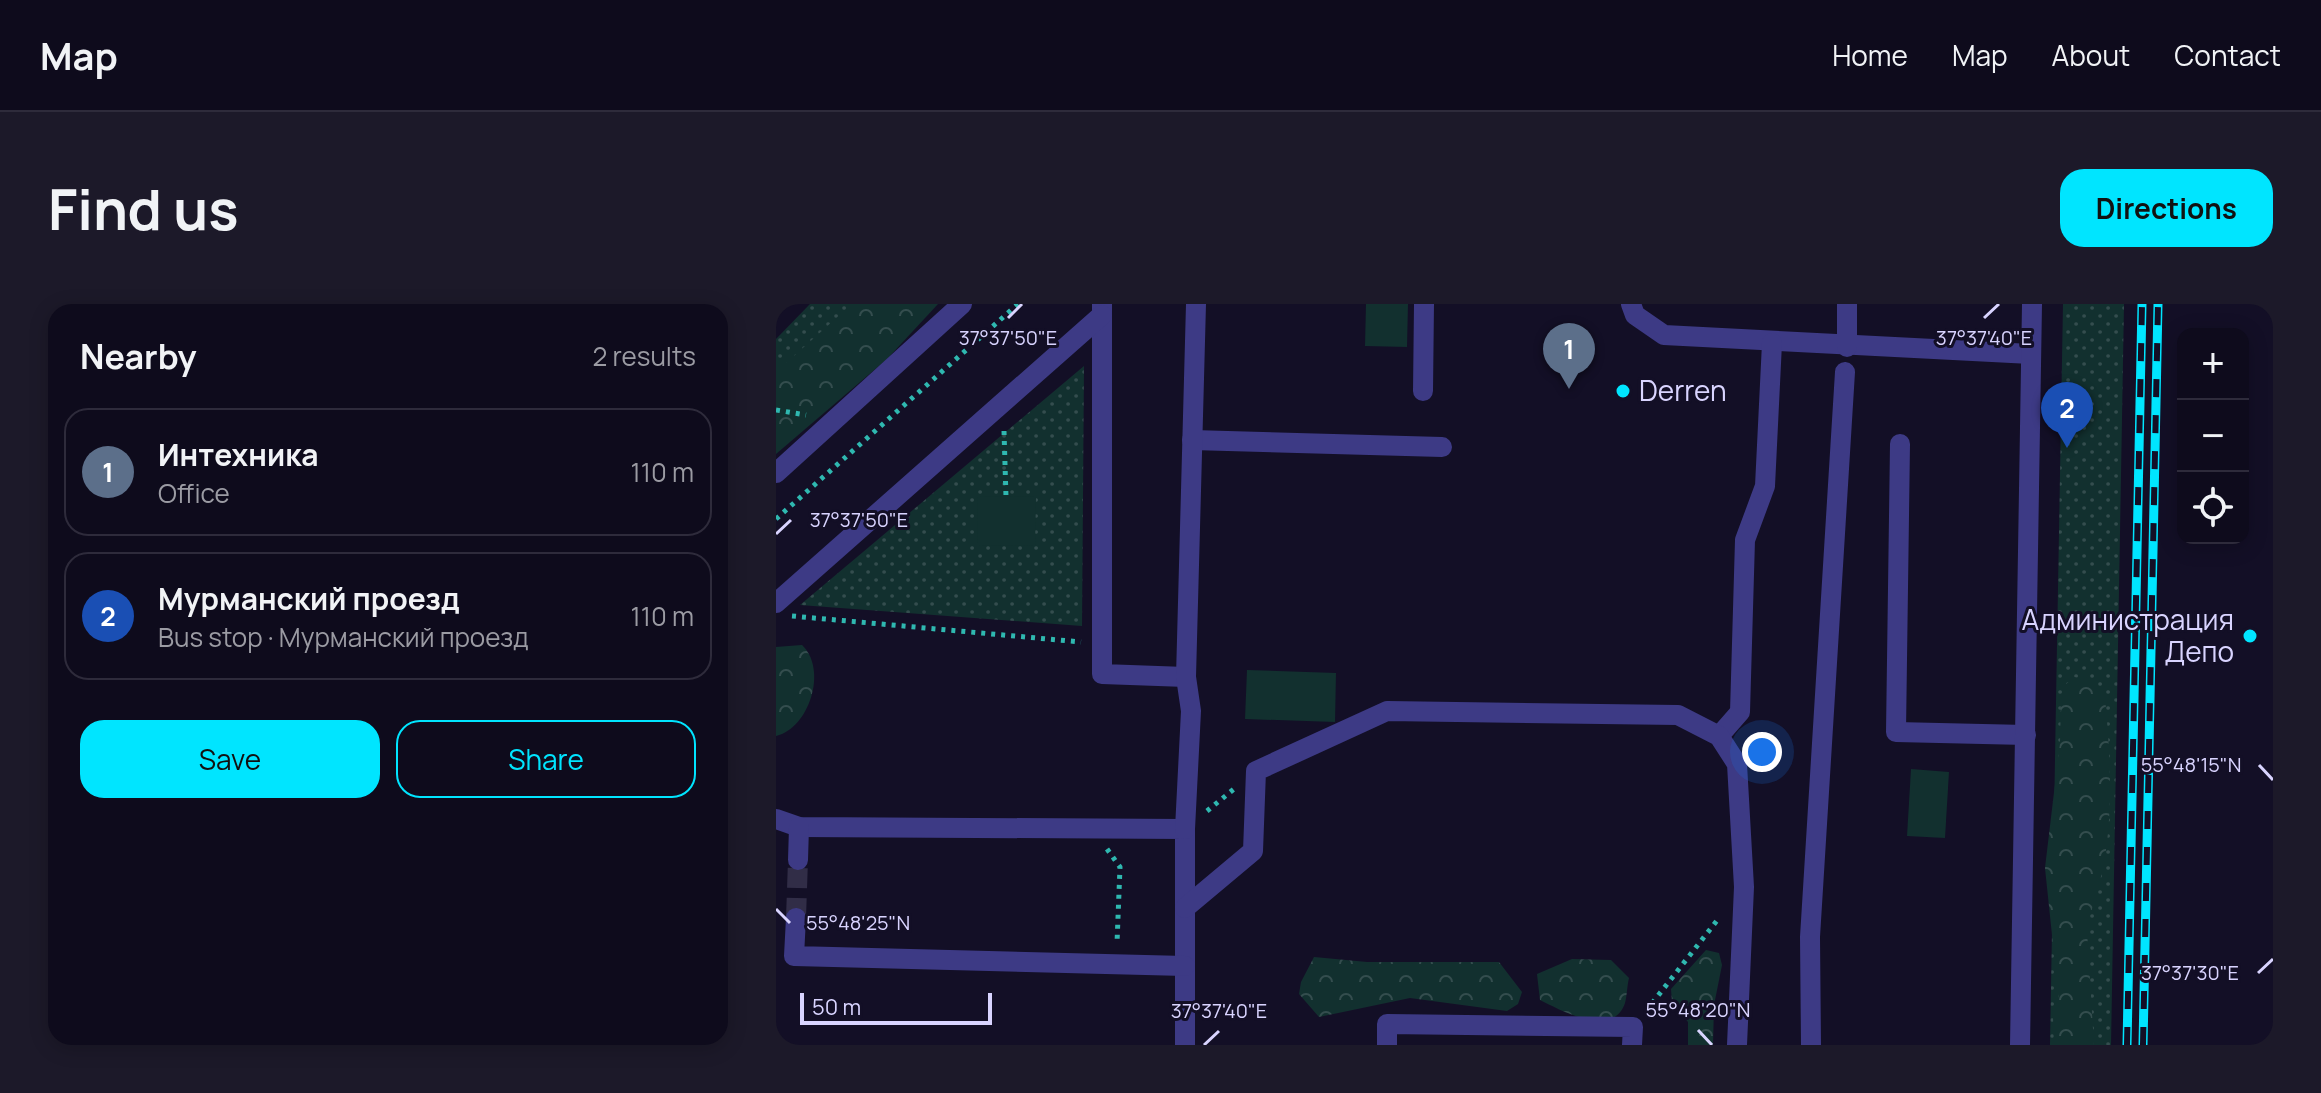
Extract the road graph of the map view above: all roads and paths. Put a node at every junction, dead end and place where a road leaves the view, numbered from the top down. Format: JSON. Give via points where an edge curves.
{"nodes":[{"id":1,"x":962,"y":304,"type":"edge"},
{"id":2,"x":1018,"y":304,"type":"edge"},
{"id":3,"x":1196,"y":304,"type":"edge"},
{"id":4,"x":1424,"y":304,"type":"edge"},
{"id":5,"x":1631,"y":304,"type":"edge"},
{"id":6,"x":1847,"y":304,"type":"edge"},
{"id":7,"x":2032,"y":304,"type":"edge"},
{"id":8,"x":1102,"y":309,"type":"edge"},
{"id":9,"x":1772,"y":343,"type":"junction"},
{"id":10,"x":1847,"y":347,"type":"junction"},
{"id":11,"x":2031,"y":354,"type":"junction"},
{"id":12,"x":1845,"y":372,"type":"dead end"},
{"id":13,"x":1423,"y":391,"type":"dead end"},
{"id":14,"x":1004,"y":402,"type":"junction"},
{"id":15,"x":1192,"y":440,"type":"junction"},
{"id":16,"x":1900,"y":444,"type":"dead end"},
{"id":17,"x":1442,"y":447,"type":"dead end"},
{"id":18,"x":776,"y":473,"type":"edge"},
{"id":19,"x":1006,"y":497,"type":"dead end"},
{"id":20,"x":776,"y":519,"type":"edge"},
{"id":21,"x":776,"y":603,"type":"edge"},
{"id":22,"x":776,"y":615,"type":"edge"},
{"id":23,"x":1102,"y":643,"type":"junction"},
{"id":24,"x":1186,"y":677,"type":"junction"},
{"id":25,"x":2026,"y":735,"type":"junction"},
{"id":26,"x":1719,"y":736,"type":"junction"},
{"id":27,"x":1256,"y":771,"type":"junction"},
{"id":28,"x":776,"y":819,"type":"edge"},
{"id":29,"x":799,"y":827,"type":"junction"},
{"id":30,"x":1093,"y":828,"type":"junction"},
{"id":31,"x":1185,"y":829,"type":"junction"},
{"id":32,"x":798,"y":860,"type":"tunnel mouth"},
{"id":33,"x":1744,"y":887,"type":"junction"},
{"id":34,"x":1185,"y":908,"type":"junction"},
{"id":35,"x":796,"y":918,"type":"tunnel mouth"},
{"id":36,"x":1117,"y":964,"type":"junction"},
{"id":37,"x":1185,"y":966,"type":"junction"},
{"id":38,"x":1633,"y":1036,"type":"edge"},
{"id":39,"x":1185,"y":1045,"type":"edge"},
{"id":40,"x":1387,"y":1045,"type":"edge"},
{"id":41,"x":1737,"y":1045,"type":"edge"},
{"id":42,"x":1811,"y":1045,"type":"edge"},
{"id":43,"x":2020,"y":1045,"type":"edge"}],
"edges":[{"from":1,"to":18,"type":"street"},
{"from":2,"to":20,"type":"path"},
{"from":3,"to":15,"type":"street"},
{"from":4,"to":13,"type":"street"},
{"from":5,"to":9,"type":"street","via":[[1635,315],[1664,335]]},
{"from":6,"to":10,"type":"street"},
{"from":7,"to":11,"type":"street"},
{"from":8,"to":14,"type":"street"},
{"from":8,"to":23,"type":"street"},
{"from":9,"to":10,"type":"street"},
{"from":9,"to":26,"type":"street","via":[[1765,486],[1745,540],[1740,712]]},
{"from":10,"to":11,"type":"street"},
{"from":11,"to":25,"type":"street"},
{"from":12,"to":42,"type":"street","via":[[1810,937]]},
{"from":14,"to":19,"type":"path"},
{"from":14,"to":21,"type":"street"},
{"from":15,"to":17,"type":"street"},
{"from":15,"to":24,"type":"street"},
{"from":16,"to":25,"type":"street","via":[[1896,732]]},
{"from":22,"to":23,"type":"path"},
{"from":23,"to":24,"type":"street","via":[[1102,674]]},
{"from":24,"to":31,"type":"street","via":[[1191,711]]},
{"from":25,"to":43,"type":"street"},
{"from":26,"to":27,"type":"street","via":[[1678,715],[1387,711]]},
{"from":26,"to":33,"type":"street","via":[[1737,764]]},
{"from":27,"to":31,"type":"path"},
{"from":27,"to":34,"type":"street","via":[[1253,851]]},
{"from":28,"to":29,"type":"street"},
{"from":29,"to":30,"type":"street"},
{"from":29,"to":32,"type":"street"},
{"from":30,"to":31,"type":"street"},
{"from":30,"to":36,"type":"path","via":[[1120,867]]},
{"from":31,"to":34,"type":"street"},
{"from":33,"to":38,"type":"path"},
{"from":33,"to":41,"type":"street"},
{"from":34,"to":37,"type":"street"},
{"from":35,"to":36,"type":"street","via":[[794,956]]},
{"from":36,"to":37,"type":"street"},
{"from":37,"to":39,"type":"street"},
{"from":38,"to":40,"type":"street","via":[[1387,1024]]}]}
